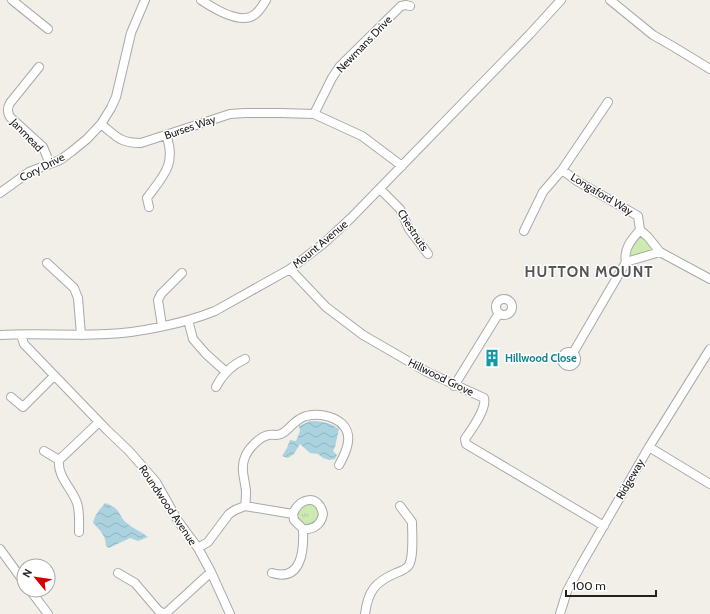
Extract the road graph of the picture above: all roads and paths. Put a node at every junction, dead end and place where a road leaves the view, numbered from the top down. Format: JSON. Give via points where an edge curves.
{"nodes":[{"id":1,"x":12,"y":0,"type":"edge"},
{"id":2,"x":145,"y":0,"type":"edge"},
{"id":3,"x":201,"y":0,"type":"edge"},
{"id":4,"x":266,"y":0,"type":"edge"},
{"id":5,"x":561,"y":0,"type":"edge"},
{"id":6,"x":614,"y":1,"type":"edge"},
{"id":7,"x":402,"y":3,"type":"edge"},
{"id":8,"x":410,"y":6,"type":"dead end"},
{"id":9,"x":48,"y":29,"type":"dead end"},
{"id":10,"x":39,"y":67,"type":"dead end"},
{"id":11,"x":710,"y":69,"type":"edge"},
{"id":12,"x":608,"y":102,"type":"dead end"},
{"id":13,"x":314,"y":114,"type":"junction"},
{"id":14,"x":101,"y":124,"type":"junction"},
{"id":15,"x":166,"y":135,"type":"junction"},
{"id":16,"x":50,"y":164,"type":"junction"},
{"id":17,"x":402,"y":166,"type":"junction"},
{"id":18,"x":562,"y":170,"type":"junction"},
{"id":19,"x":380,"y":189,"type":"junction"},
{"id":20,"x":0,"y":193,"type":"edge"},
{"id":21,"x":149,"y":207,"type":"dead end"},
{"id":22,"x":640,"y":230,"type":"junction"},
{"id":23,"x":524,"y":231,"type":"dead end"},
{"id":24,"x":660,"y":252,"type":"junction"},
{"id":25,"x":428,"y":254,"type":"dead end"},
{"id":26,"x":626,"y":262,"type":"junction"},
{"id":27,"x":47,"y":263,"type":"dead end"},
{"id":28,"x":290,"y":269,"type":"junction"},
{"id":29,"x":182,"y":273,"type":"dead end"},
{"id":30,"x":710,"y":279,"type":"edge"},
{"id":31,"x":499,"y":313,"type":"dead end"},
{"id":32,"x":188,"y":320,"type":"junction"},
{"id":33,"x":162,"y":326,"type":"junction"},
{"id":34,"x":0,"y":334,"type":"edge"},
{"id":35,"x":22,"y":335,"type":"junction"},
{"id":36,"x":81,"y":335,"type":"junction"},
{"id":37,"x":710,"y":349,"type":"edge"},
{"id":38,"x":573,"y":353,"type":"dead end"},
{"id":39,"x":245,"y":359,"type":"dead end"},
{"id":40,"x":225,"y":371,"type":"junction"},
{"id":41,"x":54,"y":376,"type":"junction"},
{"id":42,"x":454,"y":386,"type":"junction"},
{"id":43,"x":216,"y":387,"type":"dead end"},
{"id":44,"x":11,"y":397,"type":"dead end"},
{"id":45,"x":99,"y":422,"type":"junction"},
{"id":46,"x":649,"y":447,"type":"junction"},
{"id":47,"x":44,"y":451,"type":"dead end"},
{"id":48,"x":59,"y":460,"type":"junction"},
{"id":49,"x":339,"y":465,"type":"dead end"},
{"id":50,"x":710,"y":484,"type":"edge"},
{"id":51,"x":246,"y":506,"type":"junction"},
{"id":52,"x":400,"y":506,"type":"dead end"},
{"id":53,"x":293,"y":514,"type":"junction"},
{"id":54,"x":604,"y":526,"type":"junction"},
{"id":55,"x":303,"y":529,"type":"junction"},
{"id":56,"x":79,"y":532,"type":"dead end"},
{"id":57,"x":198,"y":548,"type":"junction"},
{"id":58,"x":0,"y":549,"type":"edge"},
{"id":59,"x":16,"y":571,"type":"edge"},
{"id":60,"x":212,"y":572,"type":"junction"},
{"id":61,"x":118,"y":573,"type":"dead end"},
{"id":62,"x":272,"y":573,"type":"dead end"},
{"id":63,"x":36,"y":598,"type":"edge"},
{"id":64,"x":48,"y":614,"type":"edge"},
{"id":65,"x":165,"y":614,"type":"edge"},
{"id":66,"x":230,"y":614,"type":"edge"},
{"id":67,"x":365,"y":614,"type":"edge"},
{"id":68,"x":560,"y":614,"type":"edge"}],
"edges":[{"from":1,"to":9,"type":"street"},
{"from":2,"to":14,"type":"street","via":[[131,33],[116,97]]},
{"from":3,"to":4,"type":"street","via":[[217,10],[243,18],[254,15]]},
{"from":5,"to":17,"type":"street","name":"Mount Avenue"},
{"from":6,"to":11,"type":"street","via":[[653,35]]},
{"from":7,"to":8,"type":"street","name":"Newmans Drive"},
{"from":7,"to":13,"type":"street","name":"Newmans Drive","via":[[340,66]]},
{"from":10,"to":16,"type":"street","name":"Janmead","via":[[10,103],[8,113],[43,147]]},
{"from":12,"to":18,"type":"street","name":"Longaford Way"},
{"from":13,"to":15,"type":"street","name":"Burses Way","via":[[230,114]]},
{"from":13,"to":17,"type":"street","name":"Burses Way","via":[[362,136]]},
{"from":14,"to":15,"type":"street","name":"Burses Way","via":[[120,140],[130,143],[141,143]]},
{"from":14,"to":16,"type":"street","name":"Cory Drive","via":[[79,146]]},
{"from":15,"to":21,"type":"street","via":[[171,161],[163,176],[142,199]]},
{"from":16,"to":20,"type":"street","name":"Cory Drive","via":[[30,172]]},
{"from":17,"to":19,"type":"street","name":"Mount Avenue"},
{"from":18,"to":22,"type":"street","name":"Longaford Way","via":[[638,216]]},
{"from":18,"to":23,"type":"street","name":"Longaford Way","via":[[543,192]]},
{"from":19,"to":25,"type":"street","name":"Chestnuts","via":[[400,209],[409,228]]},
{"from":19,"to":28,"type":"street","name":"Mount Avenue","via":[[323,244]]},
{"from":22,"to":24,"type":"street","name":"Longaford Way"},
{"from":22,"to":26,"type":"street","via":[[628,247]]},
{"from":24,"to":26,"type":"street"},
{"from":24,"to":30,"type":"street","name":"Longaford Way"},
{"from":26,"to":38,"type":"street"},
{"from":27,"to":36,"type":"street","via":[[74,288],[78,298]]},
{"from":28,"to":32,"type":"street","name":"Mount Avenue","via":[[215,311]]},
{"from":28,"to":42,"type":"street","name":"Hillwood Grove","via":[[326,307],[350,327]]},
{"from":29,"to":33,"type":"street","via":[[158,300]]},
{"from":31,"to":42,"type":"street"},
{"from":32,"to":33,"type":"street","name":"Mount Avenue"},
{"from":32,"to":40,"type":"street","via":[[193,339]]},
{"from":33,"to":36,"type":"street","name":"Mount Avenue","via":[[128,333]]},
{"from":34,"to":35,"type":"street","name":"Mount Avenue"},
{"from":35,"to":36,"type":"street","name":"Mount Avenue"},
{"from":35,"to":41,"type":"street","name":"Roundwood Avenue","via":[[24,344]]},
{"from":37,"to":46,"type":"street","name":"Ridgeway"},
{"from":39,"to":40,"type":"street"},
{"from":40,"to":43,"type":"street"},
{"from":41,"to":44,"type":"street","via":[[22,407]]},
{"from":41,"to":45,"type":"street","name":"Roundwood Avenue"},
{"from":42,"to":54,"type":"street","name":"Hillwood Grove","via":[[479,395],[485,401],[465,439],[466,444]]},
{"from":45,"to":48,"type":"street"},
{"from":45,"to":57,"type":"street","name":"Roundwood Avenue","via":[[156,482],[178,521]]},
{"from":46,"to":50,"type":"street"},
{"from":46,"to":54,"type":"street","name":"Ridgeway"},
{"from":47,"to":48,"type":"street"},
{"from":48,"to":56,"type":"street","via":[[60,473],[78,505]]},
{"from":49,"to":51,"type":"street","via":[[347,448],[348,435],[342,424],[329,416],[305,416],[282,434],[269,435],[260,440],[247,452],[243,465]]},
{"from":51,"to":53,"type":"street"},
{"from":51,"to":57,"type":"street","via":[[229,514],[208,542]]},
{"from":52,"to":67,"type":"street","via":[[412,522],[410,561],[407,568],[386,577],[373,588],[368,597]]},
{"from":53,"to":55,"type":"street","via":[[294,520]]},
{"from":53,"to":55,"type":"street","via":[[298,505],[305,501],[312,500],[319,505],[323,514],[320,522],[313,528]]},
{"from":54,"to":68,"type":"street","name":"Ridgeway","via":[[567,591]]},
{"from":55,"to":62,"type":"street","via":[[303,548],[297,567],[287,574]]},
{"from":57,"to":60,"type":"street","name":"Roundwood Avenue"},
{"from":58,"to":59,"type":"street"},
{"from":60,"to":65,"type":"street"},
{"from":60,"to":66,"type":"street","name":"Roundwood Avenue"},
{"from":61,"to":65,"type":"street","via":[[135,583],[158,610]]},
{"from":63,"to":64,"type":"street"}]}
